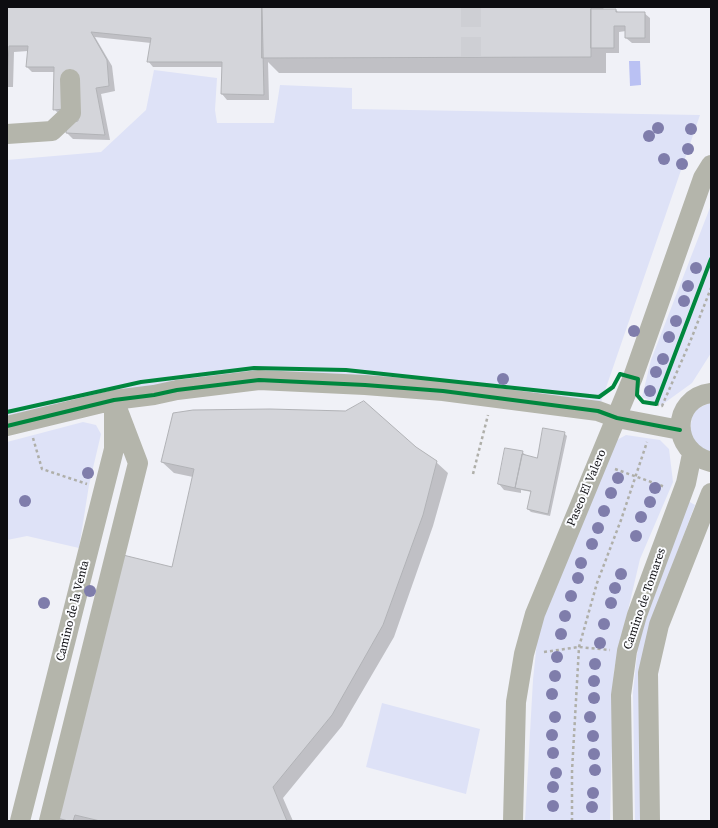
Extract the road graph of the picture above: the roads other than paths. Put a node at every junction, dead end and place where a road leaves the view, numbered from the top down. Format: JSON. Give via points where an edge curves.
{"nodes":[{"id":1,"x":70,"y":79,"type":"dead end"},
{"id":2,"x":7,"y":134,"type":"edge"},
{"id":3,"x":711,"y":165,"type":"edge"},
{"id":4,"x":710,"y":392,"type":"edge"},
{"id":5,"x":114,"y":400,"type":"junction"},
{"id":6,"x":617,"y":418,"type":"junction"},
{"id":7,"x":7,"y":426,"type":"edge"},
{"id":8,"x":680,"y":430,"type":"junction"},
{"id":9,"x":692,"y":454,"type":"junction"},
{"id":10,"x":112,"y":456,"type":"junction"},
{"id":11,"x":711,"y":462,"type":"edge"},
{"id":12,"x":138,"y":463,"type":"junction"},
{"id":13,"x":711,"y":493,"type":"edge"},
{"id":14,"x":20,"y":821,"type":"edge"},
{"id":15,"x":49,"y":821,"type":"edge"},
{"id":16,"x":513,"y":821,"type":"edge"},
{"id":17,"x":623,"y":821,"type":"edge"},
{"id":18,"x":650,"y":821,"type":"edge"}],
"edges":[{"from":1,"to":2,"type":"street","via":[[72,113],[52,131]]},
{"from":3,"to":6,"type":"street","name":"Paseo El Valero","via":[[703,178]]},
{"from":4,"to":8,"type":"street","via":[[684,410]]},
{"from":5,"to":6,"type":"street","via":[[260,380],[443,391],[598,411]]},
{"from":5,"to":7,"type":"street"},
{"from":5,"to":10,"type":"street","name":"Camino de la Venta"},
{"from":5,"to":12,"type":"street"},
{"from":6,"to":8,"type":"street"},
{"from":6,"to":16,"type":"street","name":"Paseo El Valero","via":[[535,614],[524,654],[516,702]]},
{"from":8,"to":9,"type":"street","via":[[682,439]]},
{"from":9,"to":11,"type":"street"},
{"from":9,"to":17,"type":"street","name":"Camino de Tomares","via":[[682,494],[626,651],[622,695]]},
{"from":10,"to":12,"type":"street","via":[[125,452]]},
{"from":10,"to":14,"type":"street","name":"Camino de la Venta"},
{"from":12,"to":15,"type":"street"},
{"from":13,"to":18,"type":"street","name":"Camino de Tomares","via":[[659,625],[648,672]]}]}
